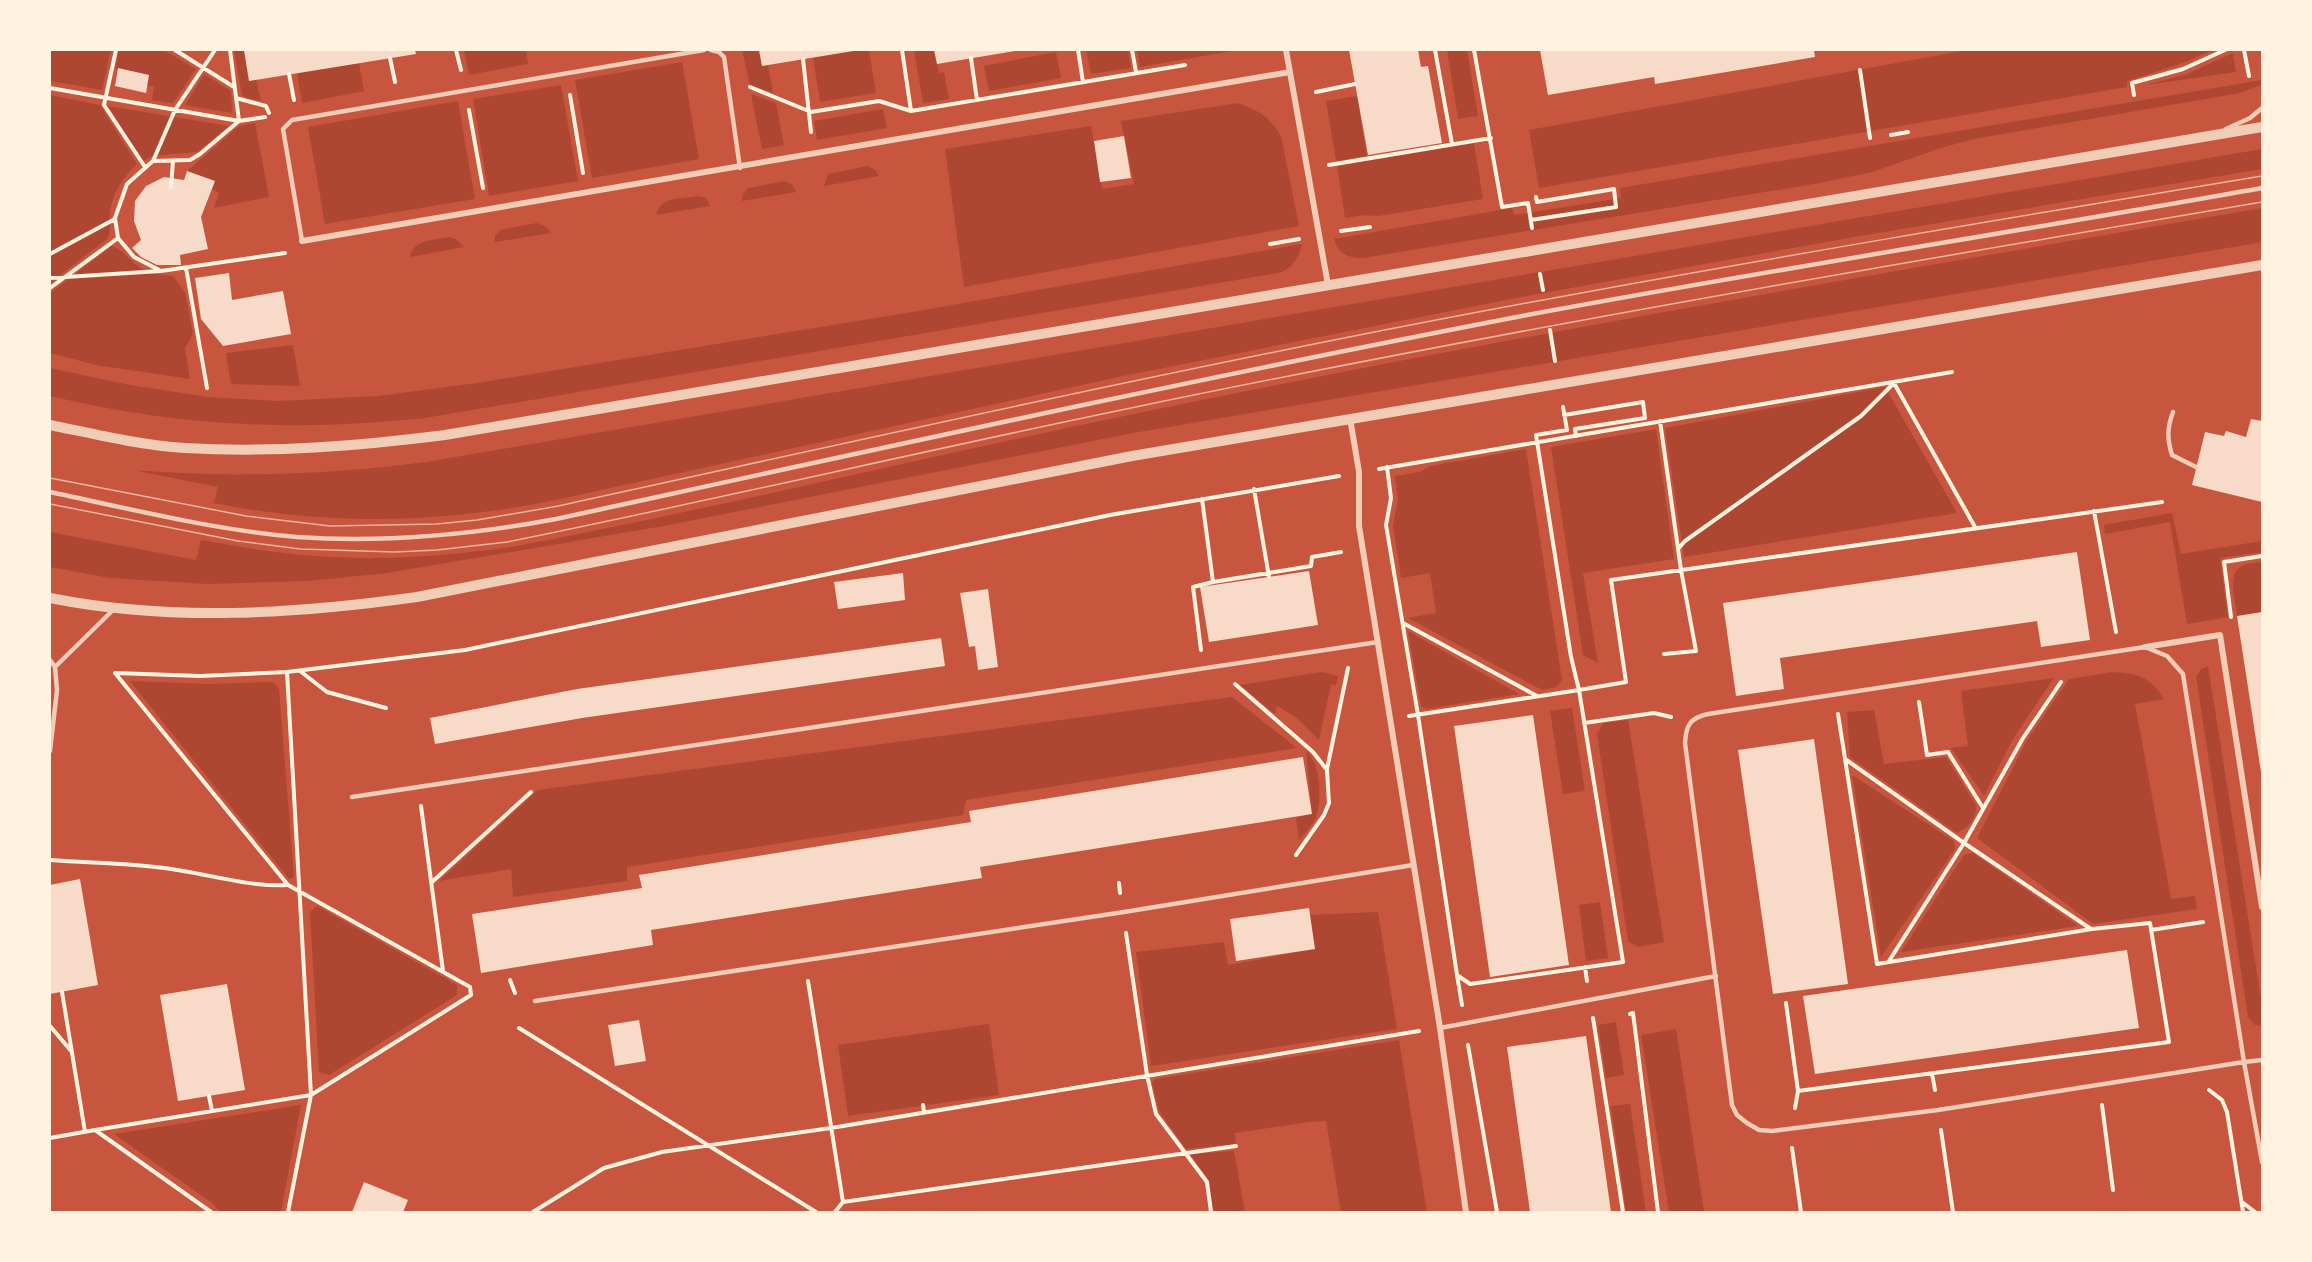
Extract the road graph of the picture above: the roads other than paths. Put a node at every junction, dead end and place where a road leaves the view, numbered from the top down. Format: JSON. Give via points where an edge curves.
{"nodes":[{"id":1,"x":704,"y":50,"type":"edge"},
{"id":2,"x":711,"y":50,"type":"edge"},
{"id":3,"x":1286,"y":50,"type":"edge"},
{"id":4,"x":1290,"y":72,"type":"junction"},
{"id":5,"x":2262,"y":108,"type":"edge"},
{"id":6,"x":2262,"y":127,"type":"edge"},
{"id":7,"x":2183,"y":141,"type":"junction"},
{"id":8,"x":740,"y":168,"type":"junction"},
{"id":9,"x":2262,"y":188,"type":"edge"},
{"id":10,"x":302,"y":241,"type":"joint"},
{"id":11,"x":2262,"y":265,"type":"edge"},
{"id":12,"x":1328,"y":285,"type":"junction"},
{"id":13,"x":2174,"y":412,"type":"dead end"},
{"id":14,"x":1350,"y":418,"type":"junction"},
{"id":15,"x":50,"y":425,"type":"edge"},
{"id":16,"x":2196,"y":467,"type":"dead end"},
{"id":17,"x":50,"y":492,"type":"edge"},
{"id":18,"x":50,"y":598,"type":"edge"},
{"id":19,"x":116,"y":608,"type":"junction"},
{"id":20,"x":1378,"y":642,"type":"junction"},
{"id":21,"x":2145,"y":647,"type":"junction"},
{"id":22,"x":50,"y":660,"type":"edge"},
{"id":23,"x":55,"y":666,"type":"junction"},
{"id":24,"x":50,"y":751,"type":"edge"},
{"id":25,"x":352,"y":797,"type":"dead end"},
{"id":26,"x":1413,"y":864,"type":"junction"},
{"id":27,"x":2262,"y":907,"type":"edge"},
{"id":28,"x":1716,"y":976,"type":"junction"},
{"id":29,"x":535,"y":1001,"type":"dead end"},
{"id":30,"x":1440,"y":1028,"type":"junction"},
{"id":31,"x":2262,"y":1060,"type":"edge"},
{"id":32,"x":2244,"y":1062,"type":"junction"},
{"id":33,"x":2262,"y":1162,"type":"edge"},
{"id":34,"x":1466,"y":1212,"type":"edge"}],
"edges":[{"from":1,"to":10,"type":"lane","via":[[288,122],[283,129]]},
{"from":2,"to":8,"type":"lane","via":[[724,57]]},
{"from":3,"to":4,"type":"street"},
{"from":4,"to":8,"type":"street"},
{"from":4,"to":12,"type":"street"},
{"from":5,"to":7,"type":"lane","via":[[2231,127]]},
{"from":6,"to":7,"type":"street"},
{"from":7,"to":12,"type":"street"},
{"from":8,"to":10,"type":"street"},
{"from":9,"to":17,"type":"lane","via":[[1857,256],[1383,343],[1127,394],[556,519],[478,532],[389,539],[296,537]]},
{"from":11,"to":14,"type":"street"},
{"from":12,"to":15,"type":"street","via":[[507,425],[362,445],[292,450],[183,448]]},
{"from":13,"to":16,"type":"lane","via":[[2167,427],[2172,455]]},
{"from":14,"to":19,"type":"street","via":[[1068,468],[417,597],[281,612]]},
{"from":14,"to":20,"type":"street","via":[[1359,472],[1359,526]]},
{"from":18,"to":19,"type":"street"},
{"from":19,"to":23,"type":"lane"},
{"from":20,"to":25,"type":"lane"},
{"from":20,"to":26,"type":"street"},
{"from":21,"to":27,"type":"street","via":[[2220,635]]},
{"from":21,"to":28,"type":"lane","via":[[1708,714],[1690,721],[1685,743]]},
{"from":21,"to":32,"type":"lane","via":[[2167,656],[2183,674]]},
{"from":22,"to":23,"type":"lane"},
{"from":23,"to":24,"type":"lane","via":[[57,690]]},
{"from":26,"to":29,"type":"lane"},
{"from":26,"to":30,"type":"street"},
{"from":28,"to":30,"type":"lane"},
{"from":28,"to":32,"type":"lane","via":[[1732,1105],[1737,1115],[1758,1130],[1938,1110]]},
{"from":30,"to":34,"type":"street"},
{"from":31,"to":32,"type":"lane"},
{"from":32,"to":33,"type":"lane"}]}
